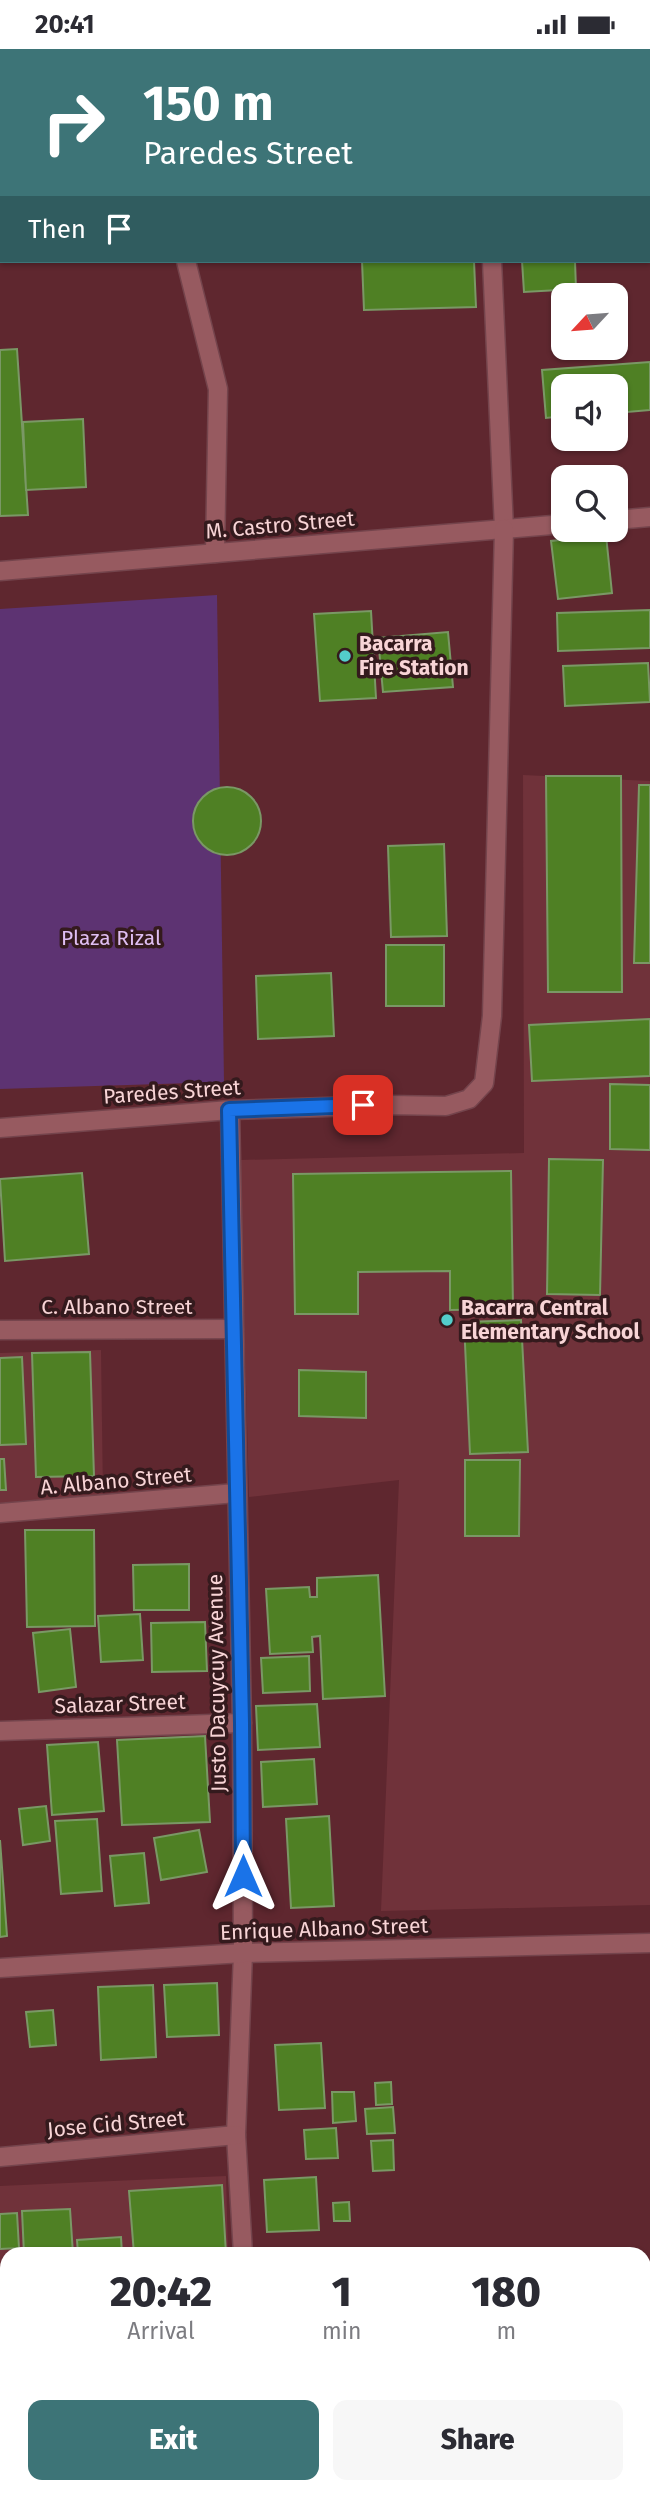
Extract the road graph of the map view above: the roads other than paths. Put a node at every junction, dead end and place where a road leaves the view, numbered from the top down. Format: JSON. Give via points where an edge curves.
{"nodes":[{"id":1,"x":186,"y":263,"type":"edge"},
{"id":2,"x":492,"y":263,"type":"edge"},
{"id":3,"x":650,"y":517,"type":"edge"},
{"id":4,"x":628,"y":519,"type":"edge"},
{"id":5,"x":551,"y":525,"type":"edge"},
{"id":6,"x":504,"y":529,"type":"junction"},
{"id":7,"x":215,"y":553,"type":"junction"},
{"id":8,"x":0,"y":571,"type":"edge"},
{"id":9,"x":229,"y":1110,"type":"junction"},
{"id":10,"x":0,"y":1128,"type":"edge"},
{"id":11,"x":234,"y":1329,"type":"junction"},
{"id":12,"x":0,"y":1330,"type":"edge"},
{"id":13,"x":236,"y":1493,"type":"junction"},
{"id":14,"x":0,"y":1513,"type":"edge"},
{"id":15,"x":242,"y":1723,"type":"junction"},
{"id":16,"x":0,"y":1731,"type":"edge"},
{"id":17,"x":650,"y":1943,"type":"edge"},
{"id":18,"x":243,"y":1953,"type":"junction"},
{"id":19,"x":0,"y":1968,"type":"edge"},
{"id":20,"x":236,"y":2135,"type":"junction"},
{"id":21,"x":0,"y":2157,"type":"edge"},
{"id":22,"x":243,"y":2247,"type":"edge"}],
"edges":[{"from":1,"to":7,"type":"street","via":[[218,389]]},
{"from":2,"to":6,"type":"street","name":"Paredes Street"},
{"from":3,"to":4,"type":"street"},
{"from":5,"to":6,"type":"street","name":"M. Castro Street"},
{"from":6,"to":7,"type":"street","name":"M. Castro Street"},
{"from":6,"to":9,"type":"street","name":"Paredes Street","via":[[492,1016],[484,1083],[469,1099],[446,1106]]},
{"from":7,"to":8,"type":"street","name":"M. Castro Street"},
{"from":9,"to":10,"type":"street","name":"Paredes Street"},
{"from":9,"to":11,"type":"street","name":"Justo Dacuycuy Avenue"},
{"from":11,"to":12,"type":"street","name":"C. Albano Street"},
{"from":11,"to":13,"type":"street","name":"Justo Dacuycuy Avenue"},
{"from":13,"to":14,"type":"street","name":"A. Albano Street"},
{"from":13,"to":15,"type":"street","name":"Justo Dacuycuy Avenue"},
{"from":15,"to":16,"type":"street","name":"Salazar Street"},
{"from":15,"to":18,"type":"street","name":"Justo Dacuycuy Avenue"},
{"from":17,"to":18,"type":"street","name":"Enrique Albano Street"},
{"from":18,"to":19,"type":"street","name":"Enrique Albano Street"},
{"from":18,"to":20,"type":"street","name":"Justo Dacuycuy Avenue"},
{"from":20,"to":21,"type":"street","name":"Jose Cid Street"},
{"from":20,"to":22,"type":"street","name":"Justo Dacuycuy Avenue"}]}
